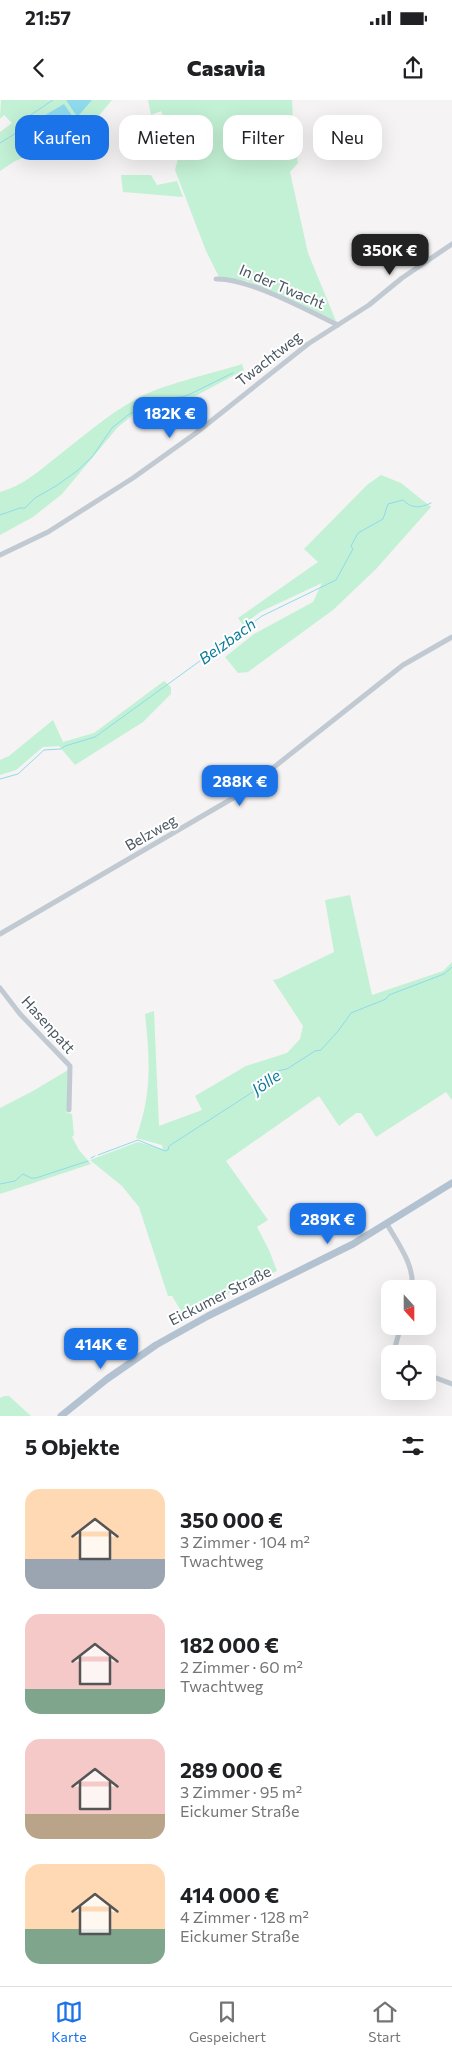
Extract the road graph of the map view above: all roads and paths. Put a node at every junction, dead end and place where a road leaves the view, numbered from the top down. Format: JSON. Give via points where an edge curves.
{"nodes":[{"id":1,"x":452,"y":244,"type":"edge"},
{"id":2,"x":216,"y":279,"type":"dead end"},
{"id":3,"x":338,"y":324,"type":"junction"},
{"id":4,"x":0,"y":555,"type":"edge"},
{"id":5,"x":452,"y":637,"type":"edge"},
{"id":6,"x":0,"y":934,"type":"edge"},
{"id":7,"x":0,"y":988,"type":"edge"},
{"id":8,"x":70,"y":1110,"type":"dead end"},
{"id":9,"x":452,"y":1183,"type":"edge"},
{"id":10,"x":387,"y":1224,"type":"junction"},
{"id":11,"x":412,"y":1280,"type":"edge"},
{"id":12,"x":436,"y":1377,"type":"edge"},
{"id":13,"x":452,"y":1384,"type":"edge"},
{"id":14,"x":61,"y":1416,"type":"edge"}],
"edges":[{"from":1,"to":3,"type":"street","name":"Twachtweg"},
{"from":2,"to":3,"type":"street","name":"In der Twacht","via":[[229,278],[246,283]]},
{"from":3,"to":4,"type":"street","name":"Twachtweg","via":[[133,478],[48,532]]},
{"from":5,"to":6,"type":"street","name":"Belzweg","via":[[403,665],[240,794]]},
{"from":7,"to":8,"type":"street","name":"Hasenpatt","via":[[70,1066]]},
{"from":9,"to":10,"type":"main road","name":"Eickumer Straße"},
{"from":10,"to":11,"type":"street","via":[[408,1263]]},
{"from":10,"to":14,"type":"main road","name":"Eickumer Straße","via":[[183,1329],[134,1359]]},
{"from":12,"to":13,"type":"street"}]}
